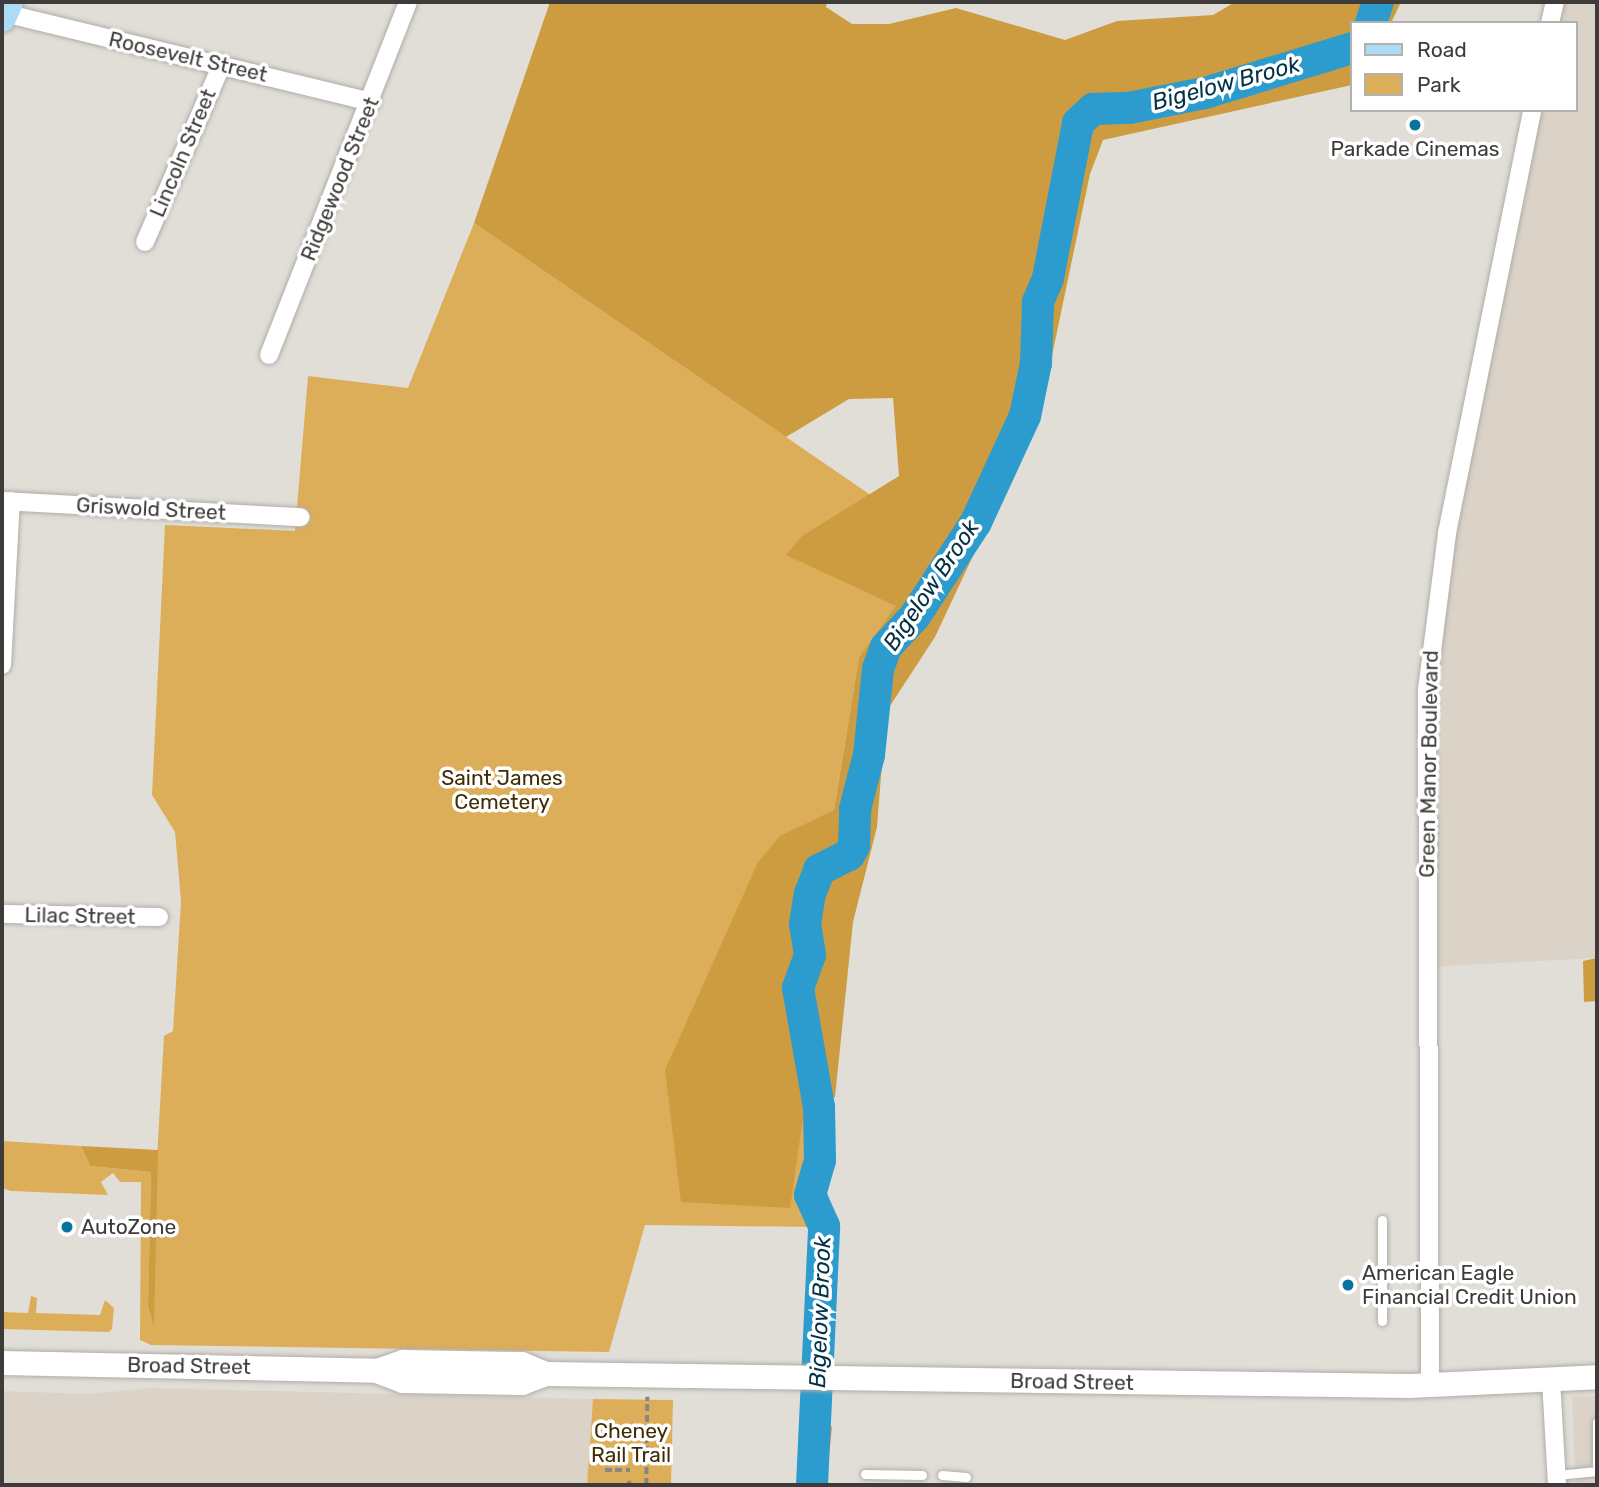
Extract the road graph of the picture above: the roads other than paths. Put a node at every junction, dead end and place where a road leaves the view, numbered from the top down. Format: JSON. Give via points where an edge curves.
{"nodes":[{"id":1,"x":408,"y":2,"type":"edge"},
{"id":2,"x":1555,"y":2,"type":"edge"},
{"id":3,"x":5,"y":11,"type":"edge"},
{"id":4,"x":1550,"y":21,"type":"edge"},
{"id":5,"x":222,"y":64,"type":"junction"},
{"id":6,"x":372,"y":102,"type":"junction"},
{"id":7,"x":1532,"y":112,"type":"edge"},
{"id":8,"x":145,"y":242,"type":"dead end"},
{"id":9,"x":269,"y":355,"type":"dead end"},
{"id":10,"x":6,"y":501,"type":"edge"},
{"id":11,"x":301,"y":517,"type":"dead end"},
{"id":12,"x":2,"y":665,"type":"edge"},
{"id":13,"x":2,"y":914,"type":"edge"},
{"id":14,"x":159,"y":917,"type":"dead end"},
{"id":15,"x":1382,"y":1220,"type":"dead end"},
{"id":16,"x":1382,"y":1321,"type":"dead end"},
{"id":17,"x":2,"y":1363,"type":"edge"},
{"id":18,"x":1597,"y":1377,"type":"edge"},
{"id":19,"x":1552,"y":1380,"type":"junction"},
{"id":20,"x":1430,"y":1387,"type":"junction"},
{"id":21,"x":1597,"y":1422,"type":"edge"},
{"id":22,"x":1597,"y":1465,"type":"edge"},
{"id":23,"x":1597,"y":1471,"type":"edge"},
{"id":24,"x":865,"y":1474,"type":"dead end"},
{"id":25,"x":922,"y":1475,"type":"dead end"},
{"id":26,"x":942,"y":1475,"type":"dead end"},
{"id":27,"x":966,"y":1476,"type":"dead end"},
{"id":28,"x":1557,"y":1480,"type":"edge"}],
"edges":[{"from":1,"to":6,"type":"street","name":"Ridgewood Street"},
{"from":2,"to":4,"type":"street"},
{"from":3,"to":5,"type":"street","name":"Roosevelt Street"},
{"from":5,"to":6,"type":"street","name":"Roosevelt Street"},
{"from":5,"to":8,"type":"street","name":"Lincoln Street"},
{"from":6,"to":9,"type":"street","name":"Ridgewood Street"},
{"from":7,"to":20,"type":"street","name":"Green Manor Boulevard","via":[[1447,533],[1427,691]]},
{"from":10,"to":11,"type":"street","name":"Griswold Street"},
{"from":10,"to":12,"type":"street"},
{"from":13,"to":14,"type":"street","name":"Lilac Street"},
{"from":15,"to":16,"type":"lane"},
{"from":17,"to":20,"type":"main road","name":"Broad Street","via":[[377,1371],[403,1362],[522,1364],[546,1374]]},
{"from":18,"to":19,"type":"main road","name":"Broad Street"},
{"from":19,"to":20,"type":"main road","name":"Broad Street"},
{"from":19,"to":28,"type":"street"},
{"from":21,"to":22,"type":"lane"},
{"from":23,"to":28,"type":"lane"},
{"from":24,"to":25,"type":"lane"},
{"from":26,"to":27,"type":"lane"}]}
